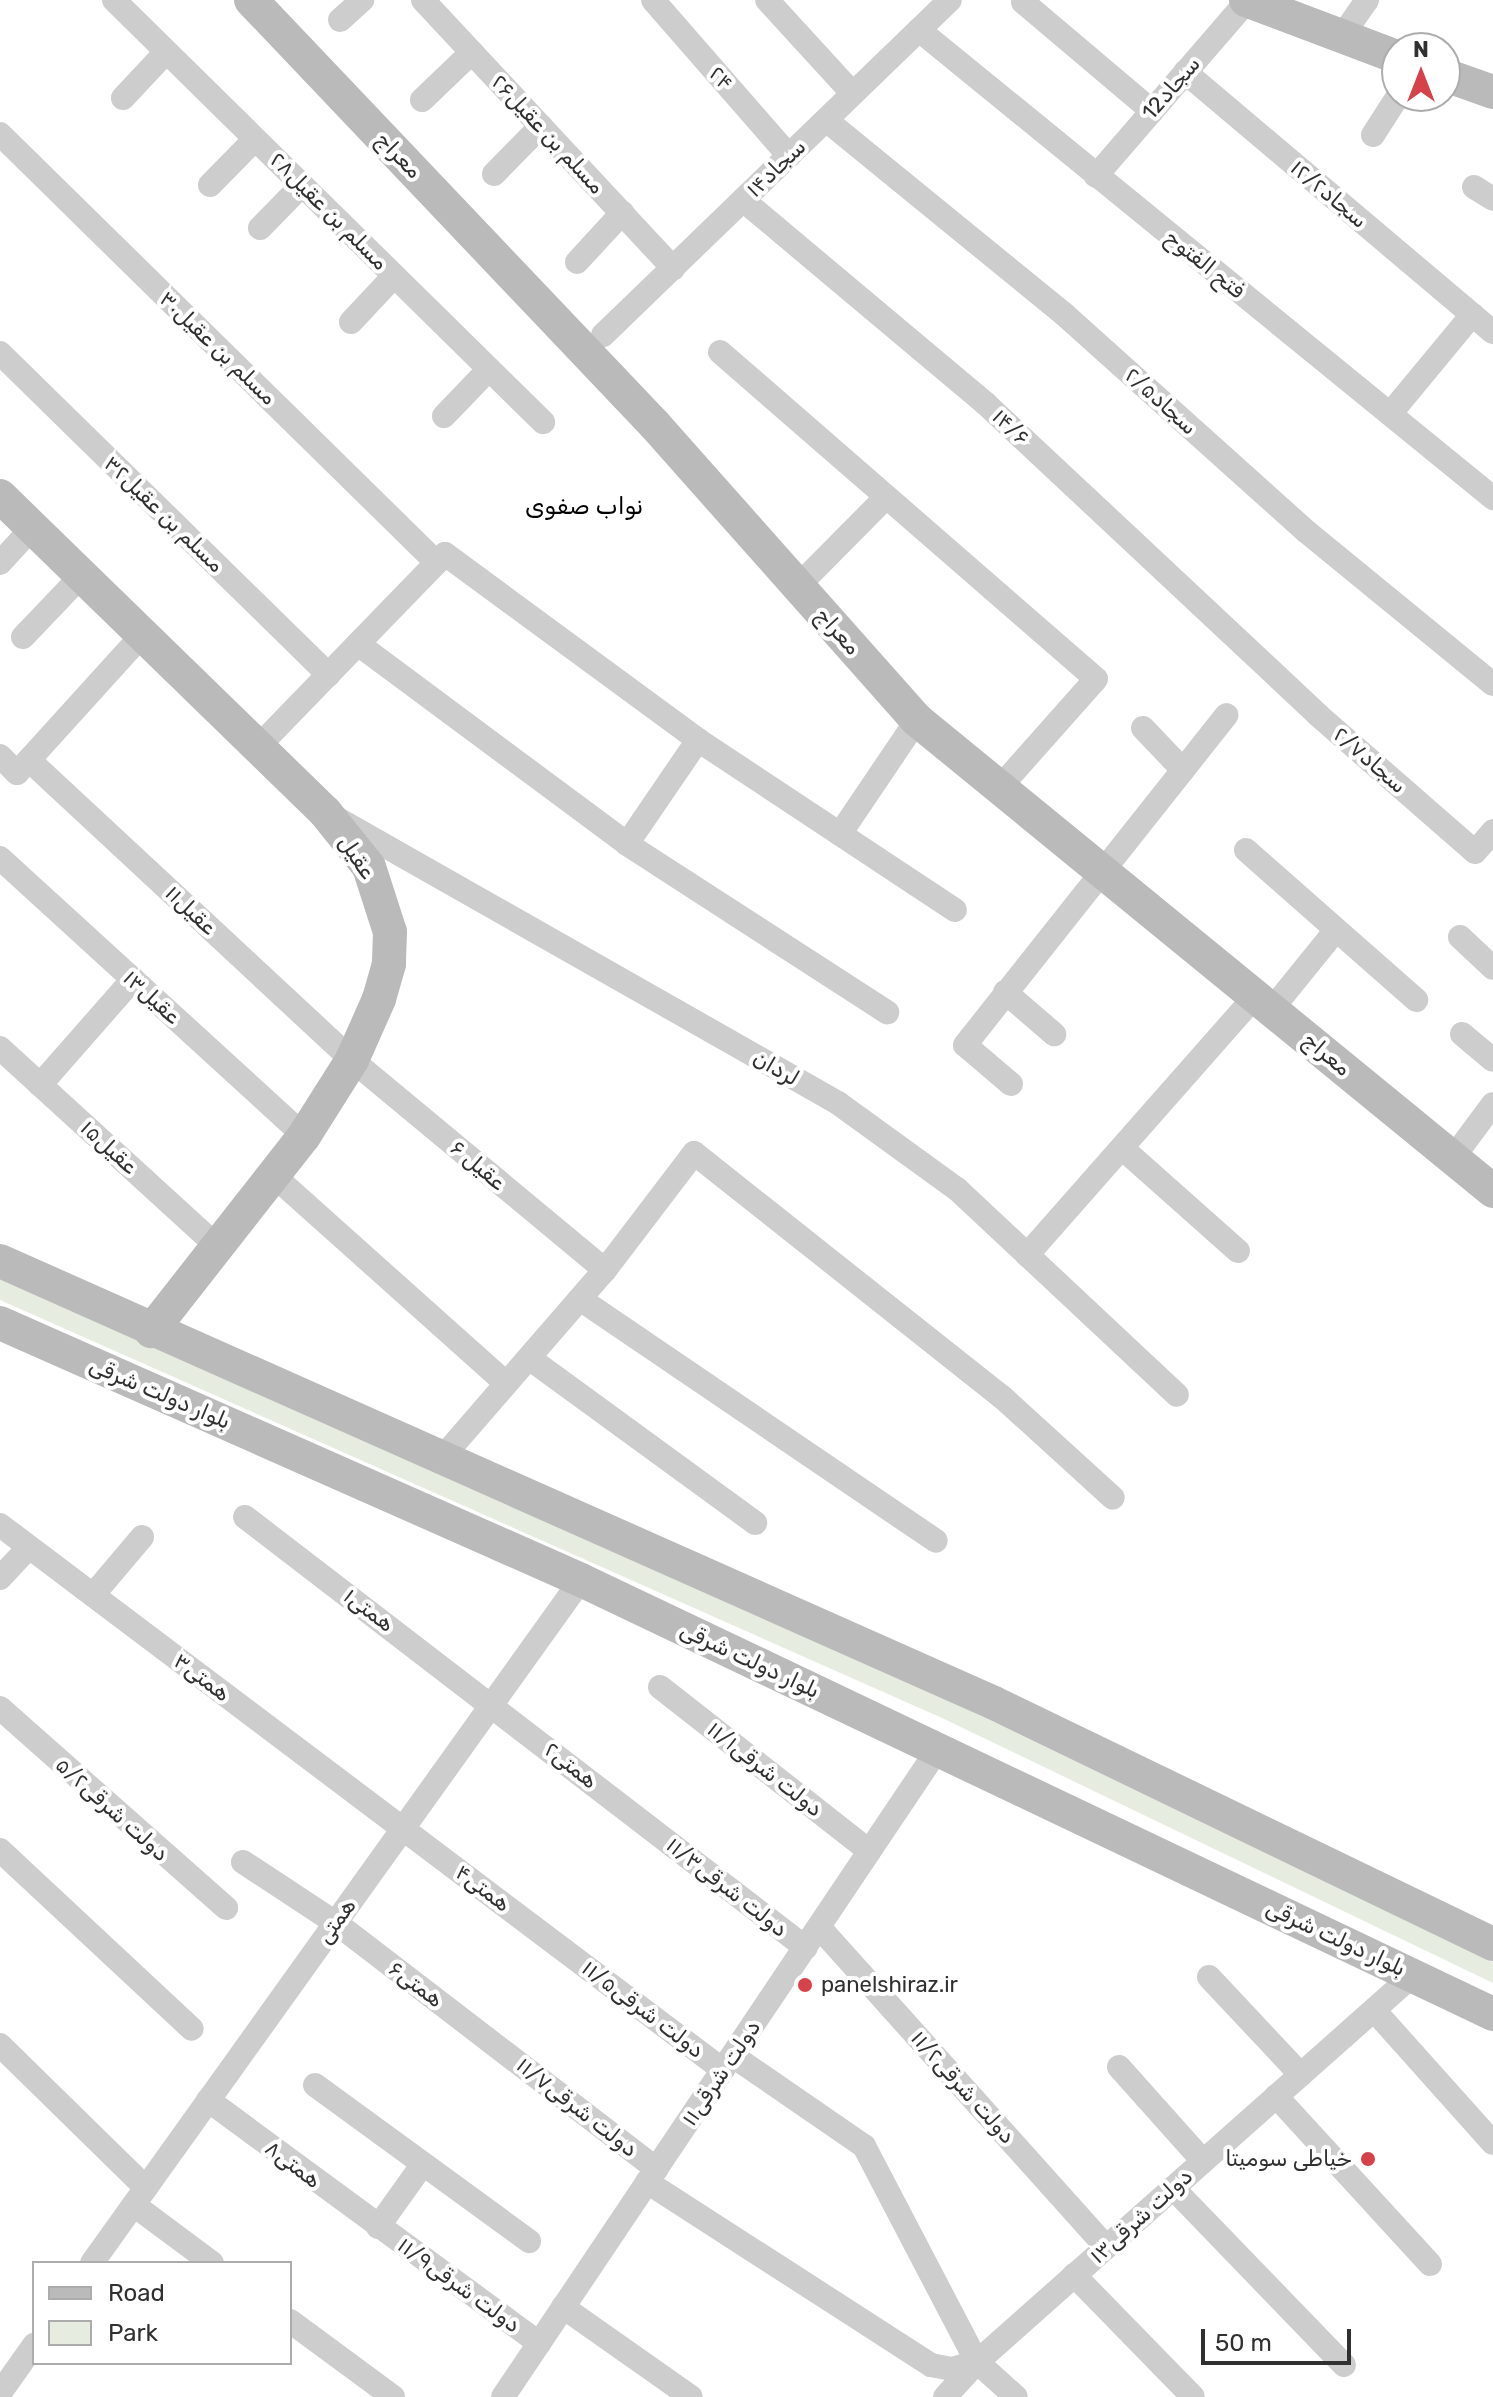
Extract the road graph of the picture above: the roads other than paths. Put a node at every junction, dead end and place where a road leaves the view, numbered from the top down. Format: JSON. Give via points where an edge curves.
{"nodes":[{"id":1,"x":114,"y":0,"type":"edge"},
{"id":2,"x":251,"y":0,"type":"edge"},
{"id":3,"x":362,"y":0,"type":"edge"},
{"id":4,"x":423,"y":0,"type":"edge"},
{"id":5,"x":653,"y":0,"type":"edge"},
{"id":6,"x":767,"y":0,"type":"edge"},
{"id":7,"x":950,"y":0,"type":"edge"},
{"id":8,"x":1246,"y":0,"type":"edge"},
{"id":9,"x":1367,"y":0,"type":"edge"},
{"id":10,"x":1023,"y":2,"type":"edge"},
{"id":11,"x":340,"y":20,"type":"dead end"},
{"id":12,"x":919,"y":30,"type":"junction"},
{"id":13,"x":1342,"y":36,"type":"junction"},
{"id":14,"x":1381,"y":51,"type":"edge"},
{"id":15,"x":166,"y":52,"type":"junction"},
{"id":16,"x":472,"y":52,"type":"junction"},
{"id":17,"x":1185,"y":72,"type":"junction"},
{"id":18,"x":1461,"y":78,"type":"edge"},
{"id":19,"x":1489,"y":83,"type":"edge"},
{"id":20,"x":853,"y":94,"type":"junction"},
{"id":21,"x":123,"y":98,"type":"dead end"},
{"id":22,"x":422,"y":100,"type":"dead end"},
{"id":23,"x":1152,"y":111,"type":"junction"},
{"id":24,"x":1388,"y":112,"type":"edge"},
{"id":25,"x":826,"y":120,"type":"junction"},
{"id":26,"x":541,"y":126,"type":"junction"},
{"id":27,"x":0,"y":134,"type":"edge"},
{"id":28,"x":1373,"y":135,"type":"dead end"},
{"id":29,"x":255,"y":139,"type":"junction"},
{"id":30,"x":789,"y":156,"type":"junction"},
{"id":31,"x":494,"y":174,"type":"dead end"},
{"id":32,"x":1096,"y":176,"type":"junction"},
{"id":33,"x":210,"y":185,"type":"dead end"},
{"id":34,"x":302,"y":185,"type":"junction"},
{"id":35,"x":743,"y":200,"type":"junction"},
{"id":36,"x":622,"y":213,"type":"junction"},
{"id":37,"x":260,"y":228,"type":"dead end"},
{"id":38,"x":577,"y":262,"type":"dead end"},
{"id":39,"x":673,"y":268,"type":"junction"},
{"id":40,"x":394,"y":276,"type":"junction"},
{"id":41,"x":1472,"y":315,"type":"junction"},
{"id":42,"x":351,"y":322,"type":"dead end"},
{"id":43,"x":1493,"y":332,"type":"edge"},
{"id":44,"x":603,"y":335,"type":"dead end"},
{"id":45,"x":720,"y":352,"type":"dead end"},
{"id":46,"x":0,"y":353,"type":"edge"},
{"id":47,"x":489,"y":369,"type":"junction"},
{"id":48,"x":1390,"y":414,"type":"junction"},
{"id":49,"x":444,"y":416,"type":"dead end"},
{"id":50,"x":543,"y":422,"type":"dead end"},
{"id":51,"x":0,"y":496,"type":"edge"},
{"id":52,"x":886,"y":497,"type":"junction"},
{"id":53,"x":1493,"y":498,"type":"edge"},
{"id":54,"x":32,"y":528,"type":"junction"},
{"id":55,"x":0,"y":563,"type":"edge"},
{"id":56,"x":437,"y":563,"type":"junction"},
{"id":57,"x":81,"y":576,"type":"junction"},
{"id":58,"x":798,"y":586,"type":"junction"},
{"id":59,"x":142,"y":635,"type":"junction"},
{"id":60,"x":23,"y":637,"type":"dead end"},
{"id":61,"x":358,"y":644,"type":"junction"},
{"id":62,"x":1267,"y":667,"type":"joint"},
{"id":63,"x":329,"y":675,"type":"junction"},
{"id":64,"x":1493,"y":684,"type":"edge"},
{"id":65,"x":1227,"y":715,"type":"dead end"},
{"id":66,"x":917,"y":720,"type":"junction"},
{"id":67,"x":1143,"y":728,"type":"dead end"},
{"id":68,"x":698,"y":740,"type":"junction"},
{"id":69,"x":257,"y":748,"type":"junction"},
{"id":70,"x":15,"y":763,"type":"edge"},
{"id":71,"x":1183,"y":770,"type":"junction"},
{"id":72,"x":1000,"y":787,"type":"junction"},
{"id":73,"x":325,"y":812,"type":"junction"},
{"id":74,"x":1493,"y":831,"type":"edge"},
{"id":75,"x":840,"y":834,"type":"junction"},
{"id":76,"x":627,"y":844,"type":"junction"},
{"id":77,"x":1246,"y":850,"type":"dead end"},
{"id":78,"x":3,"y":868,"type":"edge"},
{"id":79,"x":1102,"y":868,"type":"junction"},
{"id":80,"x":955,"y":910,"type":"dead end"},
{"id":81,"x":1336,"y":930,"type":"junction"},
{"id":82,"x":1460,"y":937,"type":"dead end"},
{"id":83,"x":1493,"y":968,"type":"edge"},
{"id":84,"x":133,"y":979,"type":"junction"},
{"id":85,"x":1005,"y":992,"type":"junction"},
{"id":86,"x":1416,"y":1000,"type":"dead end"},
{"id":87,"x":1264,"y":1002,"type":"junction"},
{"id":88,"x":887,"y":1012,"type":"dead end"},
{"id":89,"x":1054,"y":1034,"type":"dead end"},
{"id":90,"x":1462,"y":1034,"type":"dead end"},
{"id":91,"x":0,"y":1048,"type":"edge"},
{"id":92,"x":352,"y":1060,"type":"junction"},
{"id":93,"x":1493,"y":1060,"type":"edge"},
{"id":94,"x":1011,"y":1084,"type":"dead end"},
{"id":95,"x":40,"y":1085,"type":"junction"},
{"id":96,"x":1493,"y":1104,"type":"edge"},
{"id":97,"x":304,"y":1136,"type":"junction"},
{"id":98,"x":1122,"y":1148,"type":"junction"},
{"id":99,"x":1453,"y":1158,"type":"junction"},
{"id":100,"x":273,"y":1175,"type":"junction"},
{"id":101,"x":1493,"y":1191,"type":"edge"},
{"id":102,"x":217,"y":1246,"type":"junction"},
{"id":103,"x":1238,"y":1251,"type":"dead end"},
{"id":104,"x":1027,"y":1255,"type":"junction"},
{"id":105,"x":0,"y":1261,"type":"edge"},
{"id":106,"x":605,"y":1270,"type":"junction"},
{"id":107,"x":580,"y":1299,"type":"junction"},
{"id":108,"x":0,"y":1323,"type":"edge"},
{"id":109,"x":151,"y":1331,"type":"junction"},
{"id":110,"x":529,"y":1358,"type":"junction"},
{"id":111,"x":506,"y":1383,"type":"junction"},
{"id":112,"x":1177,"y":1395,"type":"dead end"},
{"id":113,"x":441,"y":1459,"type":"junction"},
{"id":114,"x":1113,"y":1498,"type":"dead end"},
{"id":115,"x":245,"y":1517,"type":"dead end"},
{"id":116,"x":755,"y":1523,"type":"dead end"},
{"id":117,"x":0,"y":1525,"type":"edge"},
{"id":118,"x":142,"y":1537,"type":"dead end"},
{"id":119,"x":936,"y":1541,"type":"dead end"},
{"id":120,"x":29,"y":1547,"type":"junction"},
{"id":121,"x":0,"y":1578,"type":"edge"},
{"id":122,"x":581,"y":1580,"type":"junction"},
{"id":123,"x":93,"y":1595,"type":"junction"},
{"id":124,"x":660,"y":1687,"type":"dead end"},
{"id":125,"x":492,"y":1704,"type":"junction"},
{"id":126,"x":0,"y":1708,"type":"edge"},
{"id":127,"x":938,"y":1749,"type":"junction"},
{"id":128,"x":649,"y":1826,"type":"joint"},
{"id":129,"x":403,"y":1828,"type":"junction"},
{"id":130,"x":0,"y":1850,"type":"edge"},
{"id":131,"x":869,"y":1851,"type":"junction"},
{"id":132,"x":243,"y":1862,"type":"dead end"},
{"id":133,"x":226,"y":1908,"type":"dead end"},
{"id":134,"x":336,"y":1923,"type":"junction"},
{"id":135,"x":819,"y":1927,"type":"junction"},
{"id":136,"x":1493,"y":1944,"type":"edge"},
{"id":137,"x":806,"y":1948,"type":"junction"},
{"id":138,"x":563,"y":1949,"type":"joint"},
{"id":139,"x":1413,"y":1975,"type":"junction"},
{"id":140,"x":1209,"y":1977,"type":"dead end"},
{"id":141,"x":1374,"y":2010,"type":"junction"},
{"id":142,"x":1493,"y":2014,"type":"edge"},
{"id":143,"x":192,"y":2029,"type":"dead end"},
{"id":144,"x":0,"y":2045,"type":"edge"},
{"id":145,"x":496,"y":2045,"type":"joint"},
{"id":146,"x":728,"y":2063,"type":"junction"},
{"id":147,"x":1119,"y":2067,"type":"dead end"},
{"id":148,"x":1301,"y":2075,"type":"junction"},
{"id":149,"x":315,"y":2085,"type":"dead end"},
{"id":150,"x":1276,"y":2096,"type":"junction"},
{"id":151,"x":208,"y":2100,"type":"junction"},
{"id":152,"x":1493,"y":2143,"type":"edge"},
{"id":153,"x":1203,"y":2161,"type":"junction"},
{"id":154,"x":423,"y":2164,"type":"junction"},
{"id":155,"x":652,"y":2175,"type":"junction"},
{"id":156,"x":1173,"y":2188,"type":"junction"},
{"id":157,"x":140,"y":2196,"type":"junction"},
{"id":158,"x":378,"y":2227,"type":"junction"},
{"id":159,"x":529,"y":2241,"type":"dead end"},
{"id":160,"x":1106,"y":2247,"type":"junction"},
{"id":161,"x":93,"y":2261,"type":"edge"},
{"id":162,"x":210,"y":2261,"type":"edge"},
{"id":163,"x":1430,"y":2264,"type":"dead end"},
{"id":164,"x":1074,"y":2275,"type":"junction"},
{"id":165,"x":563,"y":2307,"type":"junction"},
{"id":166,"x":292,"y":2322,"type":"edge"},
{"id":167,"x":539,"y":2343,"type":"junction"},
{"id":168,"x":32,"y":2348,"type":"edge"},
{"id":169,"x":977,"y":2362,"type":"junction"},
{"id":170,"x":1344,"y":2365,"type":"dead end"},
{"id":171,"x":0,"y":2393,"type":"edge"},
{"id":172,"x":393,"y":2397,"type":"edge"},
{"id":173,"x":503,"y":2397,"type":"edge"},
{"id":174,"x":691,"y":2397,"type":"edge"},
{"id":175,"x":945,"y":2397,"type":"edge"},
{"id":176,"x":1016,"y":2397,"type":"edge"},
{"id":177,"x":1193,"y":2397,"type":"edge"}],
"edges":[{"from":1,"to":15,"type":"street","name":"مسلم بن عقیل۲۸"},
{"from":2,"to":58,"type":"main road","name":"معراج","via":[[655,425]]},
{"from":3,"to":11,"type":"street"},
{"from":4,"to":16,"type":"street","name":"مسلم بن عقیل۲۶"},
{"from":5,"to":30,"type":"street","name":"۲۴"},
{"from":6,"to":20,"type":"street"},
{"from":7,"to":12,"type":"street","name":"۱۴سجاد"},
{"from":8,"to":13,"type":"main road"},
{"from":8,"to":17,"type":"street","name":"12سجاد"},
{"from":9,"to":13,"type":"street"},
{"from":10,"to":23,"type":"street"},
{"from":12,"to":20,"type":"street","name":"۱۴سجاد"},
{"from":12,"to":32,"type":"street","name":"فتح الفتوح"},
{"from":13,"to":14,"type":"main road"},
{"from":15,"to":21,"type":"street"},
{"from":15,"to":29,"type":"street","name":"مسلم بن عقیل۲۸"},
{"from":16,"to":22,"type":"street"},
{"from":16,"to":26,"type":"street","name":"مسلم بن عقیل۲۶"},
{"from":17,"to":23,"type":"street","name":"12سجاد"},
{"from":17,"to":41,"type":"street","name":"۱۲/۲سجاد"},
{"from":18,"to":19,"type":"main road"},
{"from":20,"to":25,"type":"street","name":"۱۴سجاد"},
{"from":23,"to":32,"type":"street","name":"12سجاد"},
{"from":24,"to":28,"type":"street"},
{"from":25,"to":30,"type":"street","name":"۱۴سجاد"},
{"from":25,"to":64,"type":"street","name":"۲/۵سجاد","via":[[1065,315],[1307,532]]},
{"from":26,"to":31,"type":"street"},
{"from":26,"to":36,"type":"street","name":"مسلم بن عقیل۲۶"},
{"from":27,"to":56,"type":"street","name":"مسلم بن عقیل۳۰"},
{"from":29,"to":33,"type":"street"},
{"from":29,"to":34,"type":"street","name":"مسلم بن عقیل۲۸"},
{"from":30,"to":35,"type":"street","name":"۱۴سجاد"},
{"from":32,"to":48,"type":"street","name":"فتح الفتوح"},
{"from":34,"to":37,"type":"street"},
{"from":34,"to":40,"type":"street","name":"مسلم بن عقیل۲۸"},
{"from":35,"to":39,"type":"street","name":"۱۴سجاد"},
{"from":35,"to":62,"type":"street","name":"۱۴/۶","via":[[986,404]]},
{"from":36,"to":38,"type":"street"},
{"from":36,"to":39,"type":"street","name":"مسلم بن عقیل۲۶"},
{"from":39,"to":44,"type":"street","name":"۱۴سجاد"},
{"from":40,"to":42,"type":"street"},
{"from":40,"to":47,"type":"street","name":"مسلم بن عقیل۲۸"},
{"from":41,"to":43,"type":"street","name":"۱۲/۲سجاد"},
{"from":41,"to":48,"type":"street"},
{"from":45,"to":52,"type":"street"},
{"from":46,"to":63,"type":"street","name":"مسلم بن عقیل۳۲"},
{"from":47,"to":49,"type":"street"},
{"from":47,"to":50,"type":"street","name":"مسلم بن عقیل۲۸"},
{"from":48,"to":53,"type":"street","name":"فتح الفتوح"},
{"from":51,"to":54,"type":"main road","name":"عقیل"},
{"from":52,"to":58,"type":"street"},
{"from":52,"to":72,"type":"street","via":[[1096,679]]},
{"from":54,"to":55,"type":"street"},
{"from":54,"to":57,"type":"main road","name":"عقیل"},
{"from":56,"to":61,"type":"street"},
{"from":56,"to":68,"type":"street","via":[[445,554]]},
{"from":57,"to":59,"type":"main road","name":"عقیل"},
{"from":57,"to":60,"type":"street"},
{"from":58,"to":66,"type":"main road","name":"معراج"},
{"from":59,"to":69,"type":"main road","name":"عقیل"},
{"from":59,"to":70,"type":"street"},
{"from":61,"to":63,"type":"street"},
{"from":61,"to":76,"type":"street"},
{"from":62,"to":74,"type":"street","name":"سجاد۲/۷","via":[[1475,852]]},
{"from":63,"to":69,"type":"street"},
{"from":65,"to":71,"type":"street"},
{"from":66,"to":72,"type":"main road","name":"معراج"},
{"from":66,"to":75,"type":"street"},
{"from":67,"to":71,"type":"street"},
{"from":68,"to":75,"type":"street"},
{"from":68,"to":76,"type":"street"},
{"from":69,"to":73,"type":"main road","name":"عقیل"},
{"from":70,"to":92,"type":"street","name":"عقیل۱۱"},
{"from":71,"to":79,"type":"street"},
{"from":72,"to":79,"type":"main road","name":"معراج"},
{"from":73,"to":92,"type":"main road","name":"عقیل","via":[[369,867],[390,932],[389,964],[379,999]]},
{"from":73,"to":104,"type":"street","name":"لردان","via":[[838,1103],[957,1189]]},
{"from":75,"to":80,"type":"street"},
{"from":76,"to":88,"type":"street"},
{"from":77,"to":81,"type":"street"},
{"from":78,"to":84,"type":"street","name":"عقیل۱۳"},
{"from":79,"to":85,"type":"street"},
{"from":79,"to":87,"type":"main road","name":"معراج"},
{"from":81,"to":86,"type":"street"},
{"from":81,"to":87,"type":"street"},
{"from":82,"to":83,"type":"street"},
{"from":84,"to":95,"type":"street"},
{"from":84,"to":97,"type":"street","name":"عقیل۱۳"},
{"from":85,"to":89,"type":"street"},
{"from":85,"to":94,"type":"street","via":[[965,1045]]},
{"from":87,"to":98,"type":"street"},
{"from":87,"to":99,"type":"main road","name":"معراج"},
{"from":90,"to":93,"type":"street"},
{"from":91,"to":95,"type":"street","name":"عقیل۱۵"},
{"from":92,"to":97,"type":"main road","name":"عقیل"},
{"from":92,"to":106,"type":"street","name":"عقیل ۶"},
{"from":95,"to":102,"type":"street","name":"عقیل۱۵"},
{"from":96,"to":99,"type":"street"},
{"from":97,"to":100,"type":"main road","name":"عقیل"},
{"from":98,"to":103,"type":"street"},
{"from":98,"to":104,"type":"street"},
{"from":99,"to":101,"type":"main road","name":"معراج"},
{"from":100,"to":102,"type":"main road","name":"عقیل"},
{"from":100,"to":111,"type":"street"},
{"from":102,"to":109,"type":"main road","name":"عقیل"},
{"from":104,"to":112,"type":"street","name":"لردان"},
{"from":105,"to":109,"type":"main road"},
{"from":106,"to":107,"type":"street"},
{"from":106,"to":114,"type":"street","via":[[694,1153],[1001,1396]]},
{"from":107,"to":110,"type":"street"},
{"from":107,"to":119,"type":"street"},
{"from":108,"to":122,"type":"main road","name":"بلوار دولت شرقی"},
{"from":109,"to":113,"type":"main road"},
{"from":110,"to":111,"type":"street"},
{"from":110,"to":116,"type":"street"},
{"from":111,"to":113,"type":"street"},
{"from":113,"to":136,"type":"main road","via":[[994,1703]]},
{"from":115,"to":125,"type":"street","name":"۱همتی"},
{"from":117,"to":120,"type":"street","name":"۳همتی"},
{"from":118,"to":123,"type":"street"},
{"from":120,"to":121,"type":"street"},
{"from":120,"to":123,"type":"street","name":"۳همتی"},
{"from":122,"to":125,"type":"street","name":"همتی"},
{"from":122,"to":127,"type":"main road","name":"بلوار دولت شرقی"},
{"from":123,"to":129,"type":"street","name":"۳همتی"},
{"from":124,"to":131,"type":"street","name":"۱۱/۱دولت شرقی"},
{"from":125,"to":128,"type":"street","name":"۲همتی"},
{"from":125,"to":129,"type":"street","name":"همتی"},
{"from":126,"to":133,"type":"street","name":"۵/۲دولت شرقی"},
{"from":127,"to":131,"type":"street","name":"۱۱دولت شرقی"},
{"from":127,"to":139,"type":"main road","name":"بلوار دولت شرقی"},
{"from":128,"to":137,"type":"street","name":"۱۱/۳دولت شرقی"},
{"from":129,"to":134,"type":"street","name":"همتی"},
{"from":129,"to":138,"type":"street","name":"۴همتی"},
{"from":130,"to":143,"type":"street"},
{"from":131,"to":135,"type":"street","name":"۱۱دولت شرقی"},
{"from":132,"to":134,"type":"street","name":"۶همتی"},
{"from":134,"to":145,"type":"street","name":"۶همتی"},
{"from":134,"to":151,"type":"street","name":"همتی"},
{"from":135,"to":137,"type":"street","name":"۱۱دولت شرقی"},
{"from":135,"to":160,"type":"street","name":"۱۱/۲دولت شرقی"},
{"from":137,"to":146,"type":"street","name":"۱۱دولت شرقی"},
{"from":138,"to":146,"type":"street","name":"۱۱/۵دولت شرقی"},
{"from":139,"to":141,"type":"street","name":"۱۳دولت شرقی"},
{"from":139,"to":142,"type":"main road","name":"بلوار دولت شرقی"},
{"from":140,"to":148,"type":"street"},
{"from":141,"to":148,"type":"street","name":"۱۳دولت شرقی"},
{"from":141,"to":152,"type":"street"},
{"from":144,"to":157,"type":"street"},
{"from":145,"to":155,"type":"street","name":"۱۱/۷دولت شرقی"},
{"from":146,"to":155,"type":"street","name":"۱۱دولت شرقی"},
{"from":146,"to":169,"type":"street","name":"۱۱/۵دولت شرقی","via":[[864,2146]]},
{"from":147,"to":153,"type":"street"},
{"from":148,"to":150,"type":"street","name":"۱۳دولت شرقی"},
{"from":149,"to":154,"type":"street"},
{"from":150,"to":153,"type":"street","name":"۱۳دولت شرقی"},
{"from":150,"to":163,"type":"street"},
{"from":151,"to":157,"type":"street","name":"همتی"},
{"from":151,"to":158,"type":"street","name":"همتی۸"},
{"from":153,"to":156,"type":"street","name":"۱۳دولت شرقی"},
{"from":154,"to":158,"type":"street"},
{"from":154,"to":159,"type":"street"},
{"from":155,"to":165,"type":"street","name":"۱۱دولت شرقی"},
{"from":155,"to":169,"type":"street","name":"۱۱/۷دولت شرقی","via":[[931,2365],[952,2369]]},
{"from":156,"to":160,"type":"street","name":"۱۳دولت شرقی"},
{"from":156,"to":170,"type":"street"},
{"from":157,"to":161,"type":"street","name":"همتی"},
{"from":157,"to":162,"type":"street"},
{"from":158,"to":167,"type":"street","name":"۱۱/۹دولت شرقی"},
{"from":160,"to":164,"type":"street","name":"۱۳دولت شرقی"},
{"from":164,"to":169,"type":"street","name":"۱۳دولت شرقی"},
{"from":164,"to":177,"type":"street"},
{"from":165,"to":167,"type":"street","name":"۱۱دولت شرقی"},
{"from":165,"to":174,"type":"street"},
{"from":166,"to":172,"type":"street"},
{"from":167,"to":173,"type":"street","name":"۱۱دولت شرقی"},
{"from":168,"to":171,"type":"street"},
{"from":169,"to":175,"type":"street","name":"۱۳دولت شرقی"},
{"from":169,"to":176,"type":"street"}]}
